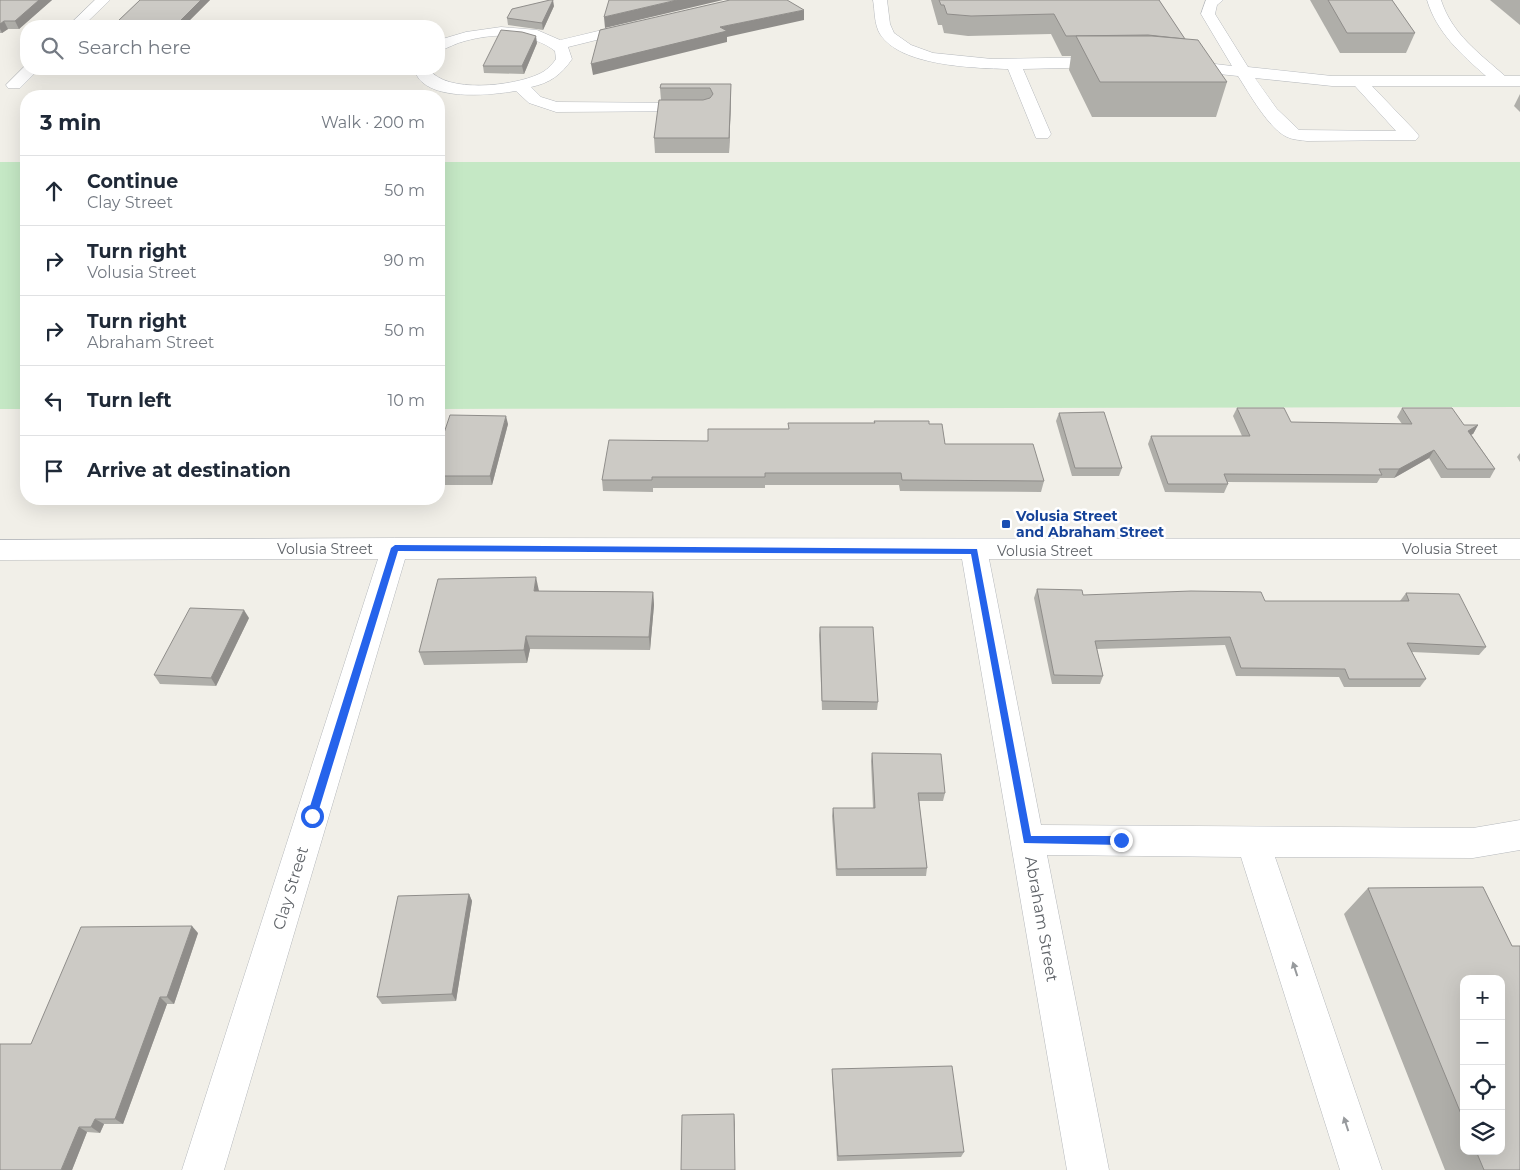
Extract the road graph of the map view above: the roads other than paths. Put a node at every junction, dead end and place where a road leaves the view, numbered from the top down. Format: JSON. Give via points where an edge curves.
{"nodes":[{"id":1,"x":103,"y":0,"type":"edge"},
{"id":2,"x":880,"y":0,"type":"edge"},
{"id":3,"x":1216,"y":0,"type":"edge"},
{"id":4,"x":1434,"y":0,"type":"edge"},
{"id":5,"x":81,"y":20,"type":"edge"},
{"id":6,"x":653,"y":22,"type":"edge"},
{"id":7,"x":445,"y":44,"type":"edge"},
{"id":8,"x":557,"y":45,"type":"junction"},
{"id":9,"x":1123,"y":62,"type":"edge"},
{"id":10,"x":1013,"y":63,"type":"junction"},
{"id":11,"x":1170,"y":64,"type":"edge"},
{"id":12,"x":1243,"y":72,"type":"junction"},
{"id":13,"x":25,"y":75,"type":"edge"},
{"id":14,"x":424,"y":75,"type":"edge"},
{"id":15,"x":1359,"y":81,"type":"junction"},
{"id":16,"x":1502,"y":81,"type":"junction"},
{"id":17,"x":1520,"y":81,"type":"edge"},
{"id":18,"x":14,"y":85,"type":"dead end"},
{"id":19,"x":520,"y":86,"type":"junction"},
{"id":20,"x":704,"y":108,"type":"edge"},
{"id":21,"x":1042,"y":134,"type":"dead end"},
{"id":22,"x":395,"y":548,"type":"junction"},
{"id":23,"x":1520,"y":549,"type":"edge"},
{"id":24,"x":0,"y":550,"type":"edge"},
{"id":25,"x":974,"y":551,"type":"junction"},
{"id":26,"x":1520,"y":835,"type":"edge"},
{"id":27,"x":1027,"y":840,"type":"junction"},
{"id":28,"x":1253,"y":841,"type":"junction"},
{"id":29,"x":203,"y":1170,"type":"edge"},
{"id":30,"x":1088,"y":1170,"type":"edge"},
{"id":31,"x":1361,"y":1170,"type":"edge"}],
"edges":[{"from":1,"to":5,"type":"street"},
{"from":2,"to":10,"type":"street","via":[[884,26],[899,46],[943,60],[971,64]]},
{"from":3,"to":12,"type":"street","via":[[1211,3],[1208,14]]},
{"from":4,"to":16,"type":"street","via":[[1446,28]]},
{"from":6,"to":8,"type":"street"},
{"from":7,"to":8,"type":"street","via":[[485,33],[514,32],[536,35]]},
{"from":8,"to":19,"type":"street","via":[[562,49],[564,59],[557,70]]},
{"from":9,"to":10,"type":"street"},
{"from":10,"to":21,"type":"street"},
{"from":11,"to":12,"type":"street"},
{"from":12,"to":15,"type":"street"},
{"from":12,"to":15,"type":"street","via":[[1279,122],[1292,133],[1307,136],[1410,136]]},
{"from":13,"to":18,"type":"street"},
{"from":14,"to":19,"type":"street","via":[[452,88],[494,90]]},
{"from":15,"to":16,"type":"street"},
{"from":16,"to":17,"type":"street"},
{"from":19,"to":20,"type":"street","via":[[535,100],[556,107]]},
{"from":22,"to":24,"type":"street","name":"Volusia Street"},
{"from":22,"to":25,"type":"street","name":"Volusia Street"},
{"from":22,"to":29,"type":"street","name":"Clay Street"},
{"from":23,"to":25,"type":"street","name":"Volusia Street"},
{"from":25,"to":27,"type":"street","name":"Abraham Street"},
{"from":26,"to":28,"type":"street","via":[[1473,843]]},
{"from":27,"to":28,"type":"street"},
{"from":27,"to":30,"type":"street","name":"Abraham Street"},
{"from":31,"to":28,"type":"street","one_way":true}]}
